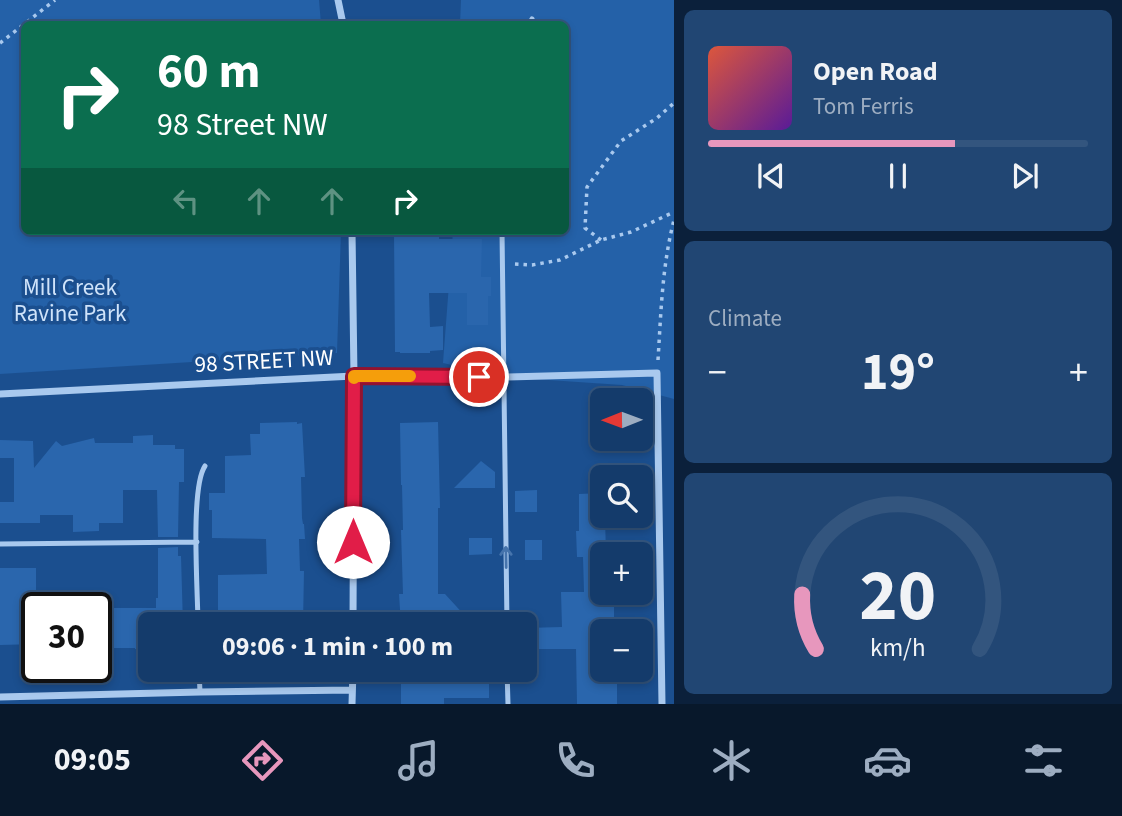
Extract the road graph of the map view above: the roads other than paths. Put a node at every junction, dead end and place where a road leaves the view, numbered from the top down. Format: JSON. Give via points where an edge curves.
{"nodes":[{"id":1,"x":338,"y":0,"type":"edge"},
{"id":2,"x":342,"y":21,"type":"edge"},
{"id":3,"x":352,"y":235,"type":"edge"},
{"id":4,"x":502,"y":235,"type":"edge"},
{"id":5,"x":354,"y":376,"type":"junction"},
{"id":6,"x":504,"y":377,"type":"junction"},
{"id":7,"x":0,"y":394,"type":"edge"},
{"id":8,"x":205,"y":466,"type":"dead end"},
{"id":9,"x":197,"y":542,"type":"junction"},
{"id":10,"x":0,"y":544,"type":"edge"},
{"id":11,"x":198,"y":612,"type":"edge"},
{"id":12,"x":353,"y":612,"type":"edge"},
{"id":13,"x":507,"y":612,"type":"edge"},
{"id":14,"x":200,"y":682,"type":"edge"},
{"id":15,"x":352,"y":682,"type":"edge"},
{"id":16,"x":507,"y":682,"type":"edge"},
{"id":17,"x":352,"y":690,"type":"junction"},
{"id":18,"x":200,"y":692,"type":"junction"},
{"id":19,"x":0,"y":696,"type":"edge"},
{"id":20,"x":352,"y":704,"type":"edge"},
{"id":21,"x":508,"y":704,"type":"edge"},
{"id":22,"x":662,"y":704,"type":"edge"}],
"edges":[{"from":1,"to":2,"type":"street"},
{"from":3,"to":5,"type":"street"},
{"from":4,"to":6,"type":"lane"},
{"from":5,"to":6,"type":"street","name":"98 STREET NW"},
{"from":5,"to":7,"type":"street","name":"98 STREET NW"},
{"from":5,"to":12,"type":"street"},
{"from":13,"to":6,"type":"lane","one_way":true},
{"from":6,"to":22,"type":"street","name":"98 STREET NW","via":[[657,373]]},
{"from":8,"to":9,"type":"lane","via":[[198,492]]},
{"from":9,"to":10,"type":"lane"},
{"from":9,"to":11,"type":"lane"},
{"from":14,"to":18,"type":"lane"},
{"from":15,"to":17,"type":"street"},
{"from":16,"to":21,"type":"lane"},
{"from":17,"to":18,"type":"street"},
{"from":17,"to":20,"type":"street"},
{"from":18,"to":19,"type":"street"}]}
